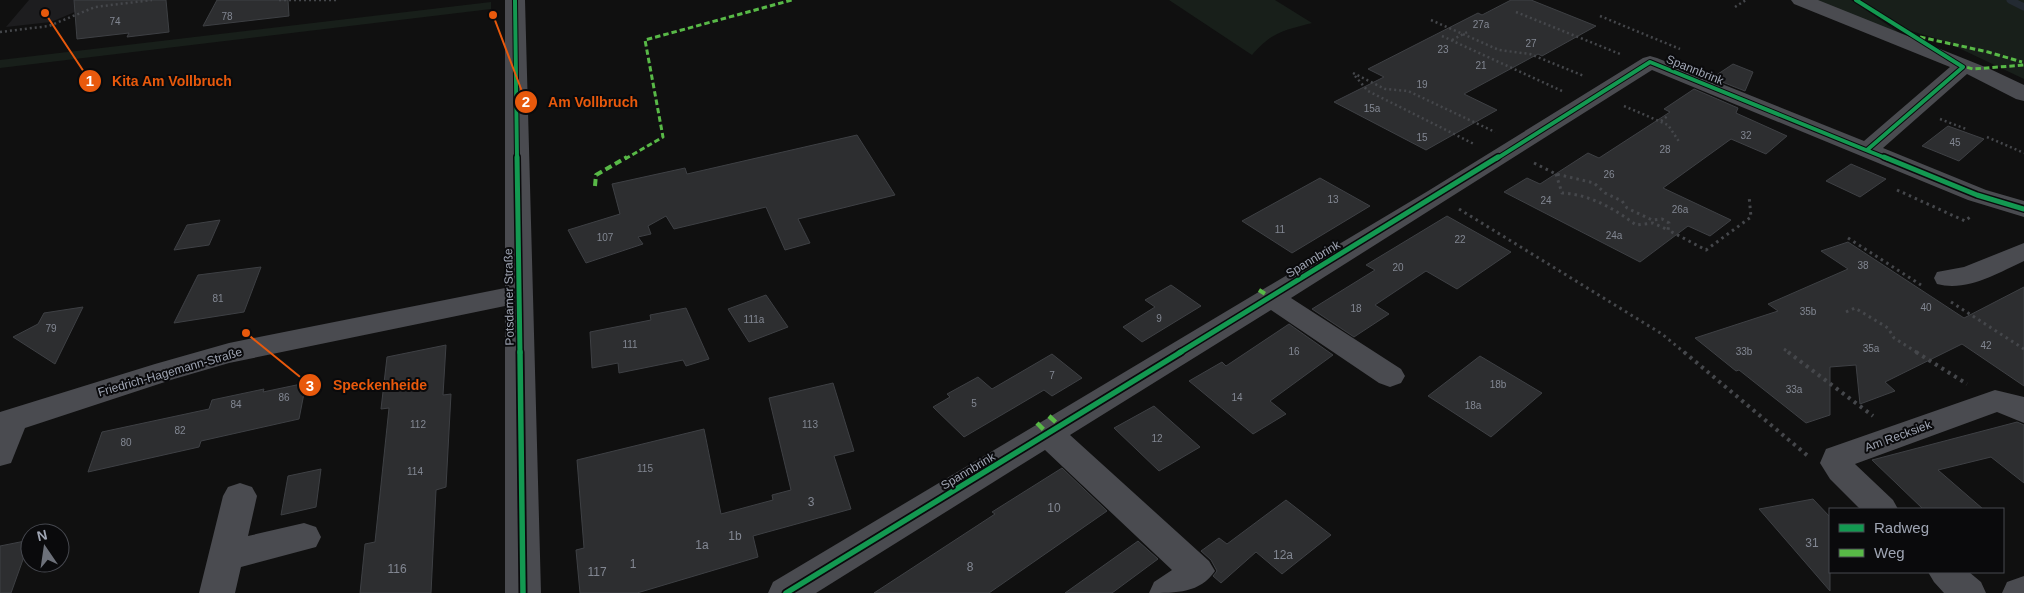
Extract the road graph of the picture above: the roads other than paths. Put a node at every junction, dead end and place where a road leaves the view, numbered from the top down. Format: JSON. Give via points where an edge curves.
{"nodes":[{"id":1,"x":515,"y":0,"type":"edge"},
{"id":2,"x":1802,"y":0,"type":"edge"},
{"id":3,"x":1963,"y":67,"type":"junction"},
{"id":4,"x":2024,"y":94,"type":"edge"},
{"id":5,"x":1867,"y":150,"type":"junction"},
{"id":6,"x":2024,"y":208,"type":"edge"},
{"id":7,"x":2024,"y":251,"type":"edge"},
{"id":8,"x":1943,"y":286,"type":"road end"},
{"id":9,"x":519,"y":294,"type":"junction"},
{"id":10,"x":1270,"y":297,"type":"junction"},
{"id":11,"x":1390,"y":376,"type":"dead end"},
{"id":12,"x":2024,"y":412,"type":"edge"},
{"id":13,"x":5,"y":423,"type":"edge"},
{"id":14,"x":1048,"y":434,"type":"junction"},
{"id":15,"x":0,"y":454,"type":"edge"},
{"id":16,"x":240,"y":496,"type":"dead end"},
{"id":17,"x":1880,"y":508,"type":"edge"},
{"id":18,"x":304,"y":537,"type":"dead end"},
{"id":19,"x":225,"y":556,"type":"junction"},
{"id":20,"x":1947,"y":573,"type":"edge"},
{"id":21,"x":2024,"y":591,"type":"edge"},
{"id":22,"x":217,"y":593,"type":"edge"},
{"id":23,"x":523,"y":593,"type":"edge"},
{"id":24,"x":786,"y":593,"type":"edge"},
{"id":25,"x":1167,"y":593,"type":"edge"},
{"id":26,"x":1968,"y":593,"type":"edge"},
{"id":27,"x":2020,"y":593,"type":"edge"}],
"edges":[{"from":1,"to":9,"type":"street","name":"Potsdamer Straße"},
{"from":2,"to":3,"type":"street"},
{"from":3,"to":4,"type":"street"},
{"from":3,"to":5,"type":"street"},
{"from":5,"to":6,"type":"street","name":"Spannbrink","via":[[1977,194]]},
{"from":5,"to":10,"type":"street","name":"Spannbrink","via":[[1650,62]]},
{"from":7,"to":8,"type":"street"},
{"from":9,"to":13,"type":"street","name":"Friedrich-Hagemann-Straße","via":[[229,353]]},
{"from":9,"to":23,"type":"street","name":"Potsdamer Straße"},
{"from":10,"to":11,"type":"street"},
{"from":10,"to":14,"type":"street","name":"Spannbrink"},
{"from":12,"to":17,"type":"street","name":"Am Recksiek","via":[[2012,404],[1996,401],[1837,458],[1836,463],[1841,470]]},
{"from":13,"to":15,"type":"street","via":[[8,434]]},
{"from":14,"to":24,"type":"street","name":"Spannbrink"},
{"from":14,"to":25,"type":"street","via":[[1197,571]]},
{"from":16,"to":19,"type":"street"},
{"from":18,"to":19,"type":"street"},
{"from":19,"to":22,"type":"street"},
{"from":20,"to":26,"type":"street"},
{"from":21,"to":27,"type":"street"}]}
